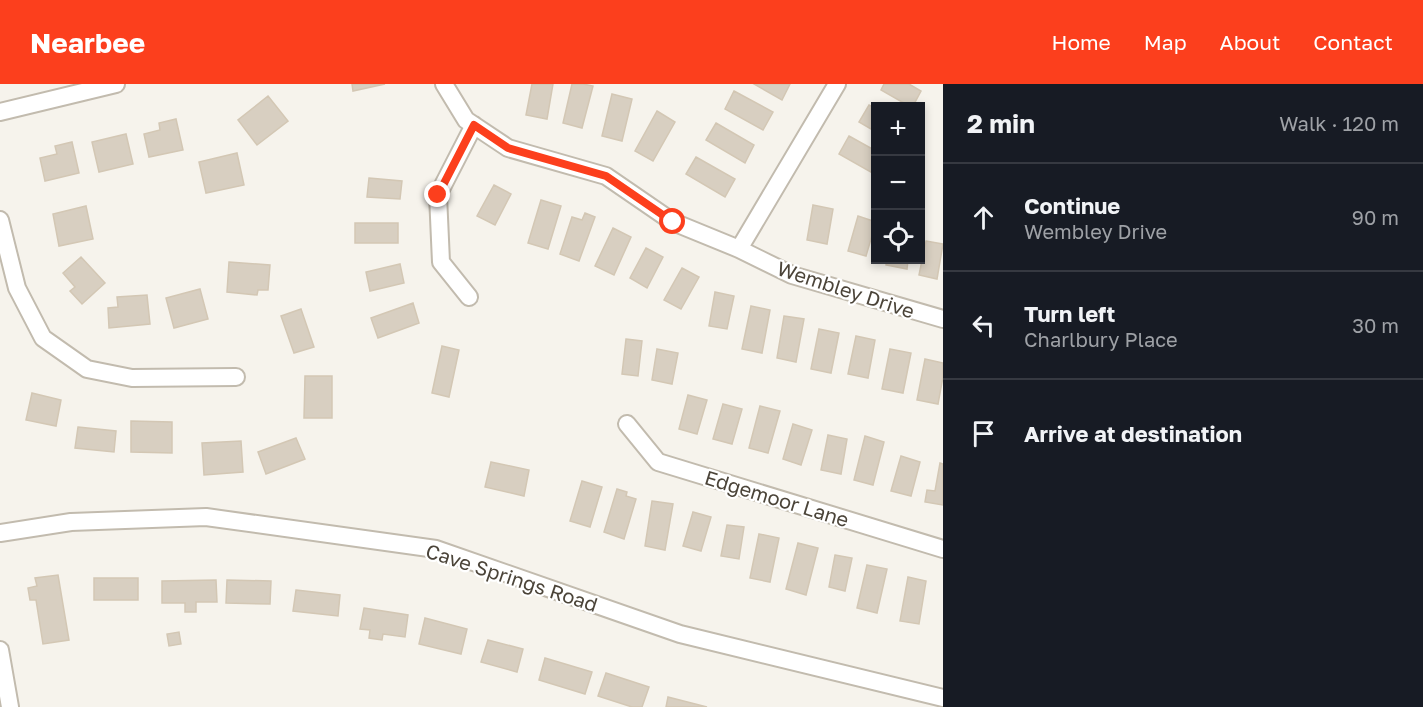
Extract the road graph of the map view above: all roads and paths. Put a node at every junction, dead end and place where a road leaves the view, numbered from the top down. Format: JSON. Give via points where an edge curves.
{"nodes":[{"id":1,"x":116,"y":84,"type":"edge"},
{"id":2,"x":444,"y":84,"type":"edge"},
{"id":3,"x":837,"y":84,"type":"edge"},
{"id":4,"x":0,"y":112,"type":"edge"},
{"id":5,"x":474,"y":125,"type":"junction"},
{"id":6,"x":0,"y":220,"type":"edge"},
{"id":7,"x":739,"y":249,"type":"junction"},
{"id":8,"x":469,"y":297,"type":"dead end"},
{"id":9,"x":943,"y":319,"type":"edge"},
{"id":10,"x":236,"y":377,"type":"dead end"},
{"id":11,"x":627,"y":424,"type":"dead end"},
{"id":12,"x":0,"y":533,"type":"edge"},
{"id":13,"x":943,"y":549,"type":"edge"},
{"id":14,"x":0,"y":650,"type":"edge"},
{"id":15,"x":942,"y":699,"type":"edge"},
{"id":16,"x":10,"y":707,"type":"edge"}],
"edges":[{"from":1,"to":4,"type":"street"},
{"from":2,"to":5,"type":"street","name":"Wembley Drive","via":[[466,120]]},
{"from":3,"to":7,"type":"street"},
{"from":5,"to":7,"type":"street","name":"Wembley Drive","via":[[508,148],[606,176],[673,222]]},
{"from":5,"to":8,"type":"street","via":[[438,195],[441,262]]},
{"from":6,"to":10,"type":"street","via":[[17,288],[43,338],[87,369],[132,378]]},
{"from":7,"to":9,"type":"street","name":"Wembley Drive","via":[[792,275]]},
{"from":11,"to":13,"type":"street","name":"Edgemoor Lane","via":[[658,462]]},
{"from":12,"to":15,"type":"street","name":"Cave Springs Road","via":[[72,522],[206,517],[436,549],[680,634]]},
{"from":14,"to":16,"type":"street"}]}
